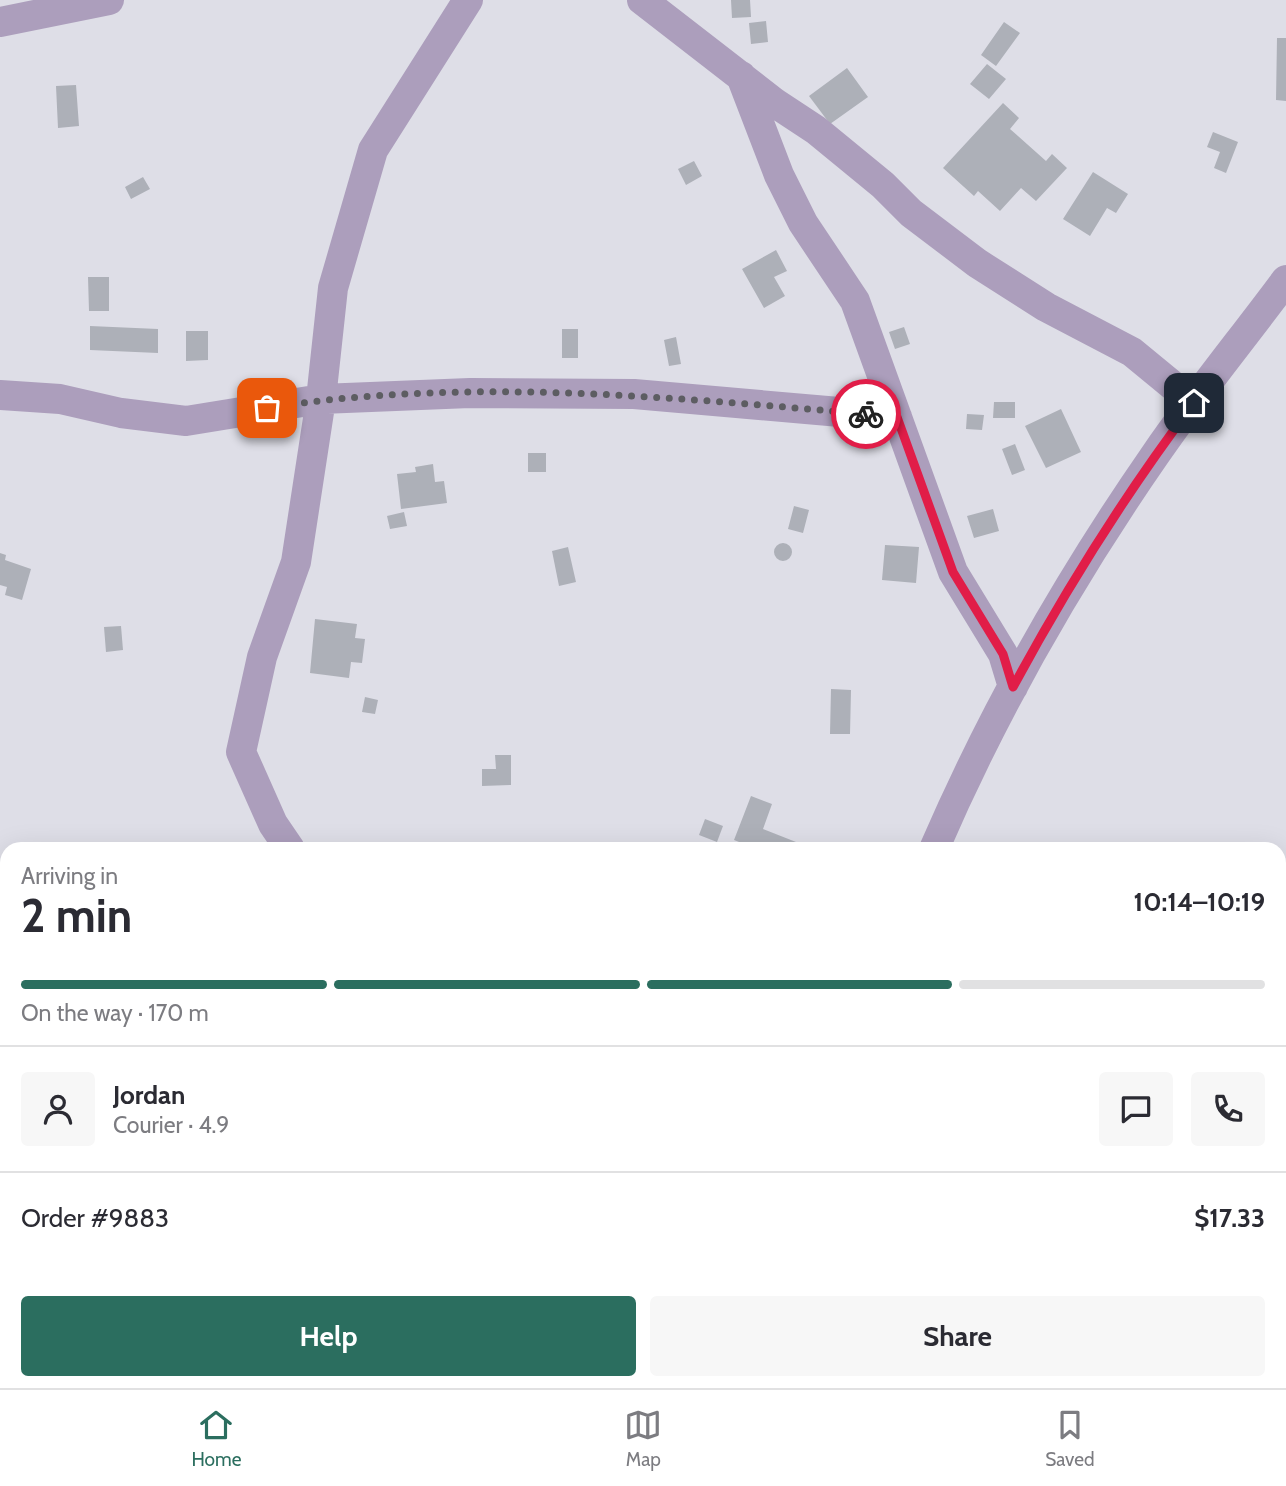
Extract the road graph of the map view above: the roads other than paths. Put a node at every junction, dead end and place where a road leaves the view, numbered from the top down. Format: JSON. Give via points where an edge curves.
{"nodes":[{"id":1,"x":109,"y":0,"type":"edge"},
{"id":2,"x":468,"y":0,"type":"edge"},
{"id":3,"x":642,"y":0,"type":"edge"},
{"id":4,"x":0,"y":22,"type":"edge"},
{"id":5,"x":741,"y":76,"type":"junction"},
{"id":6,"x":1286,"y":280,"type":"edge"},
{"id":7,"x":0,"y":395,"type":"edge"},
{"id":8,"x":321,"y":400,"type":"junction"},
{"id":9,"x":1194,"y":403,"type":"junction"},
{"id":10,"x":897,"y":417,"type":"junction"},
{"id":11,"x":1013,"y":687,"type":"junction"},
{"id":12,"x":285,"y":842,"type":"edge"},
{"id":13,"x":937,"y":842,"type":"edge"}],
"edges":[{"from":1,"to":4,"type":"street"},
{"from":2,"to":8,"type":"street","via":[[373,150],[333,288]]},
{"from":3,"to":5,"type":"street"},
{"from":5,"to":9,"type":"street","via":[[816,130],[977,263],[1046,307],[1132,352]]},
{"from":5,"to":10,"type":"street","via":[[803,223],[855,301]]},
{"from":6,"to":9,"type":"street"},
{"from":7,"to":8,"type":"street","via":[[60,399],[186,421]]},
{"from":8,"to":10,"type":"street","via":[[471,393],[634,394]]},
{"from":8,"to":12,"type":"street","via":[[296,562],[262,657],[241,752],[272,824]]},
{"from":9,"to":11,"type":"street","via":[[1052,615]]},
{"from":10,"to":11,"type":"street","via":[[953,572],[1003,654]]},
{"from":11,"to":13,"type":"street","via":[[970,765]]}]}
